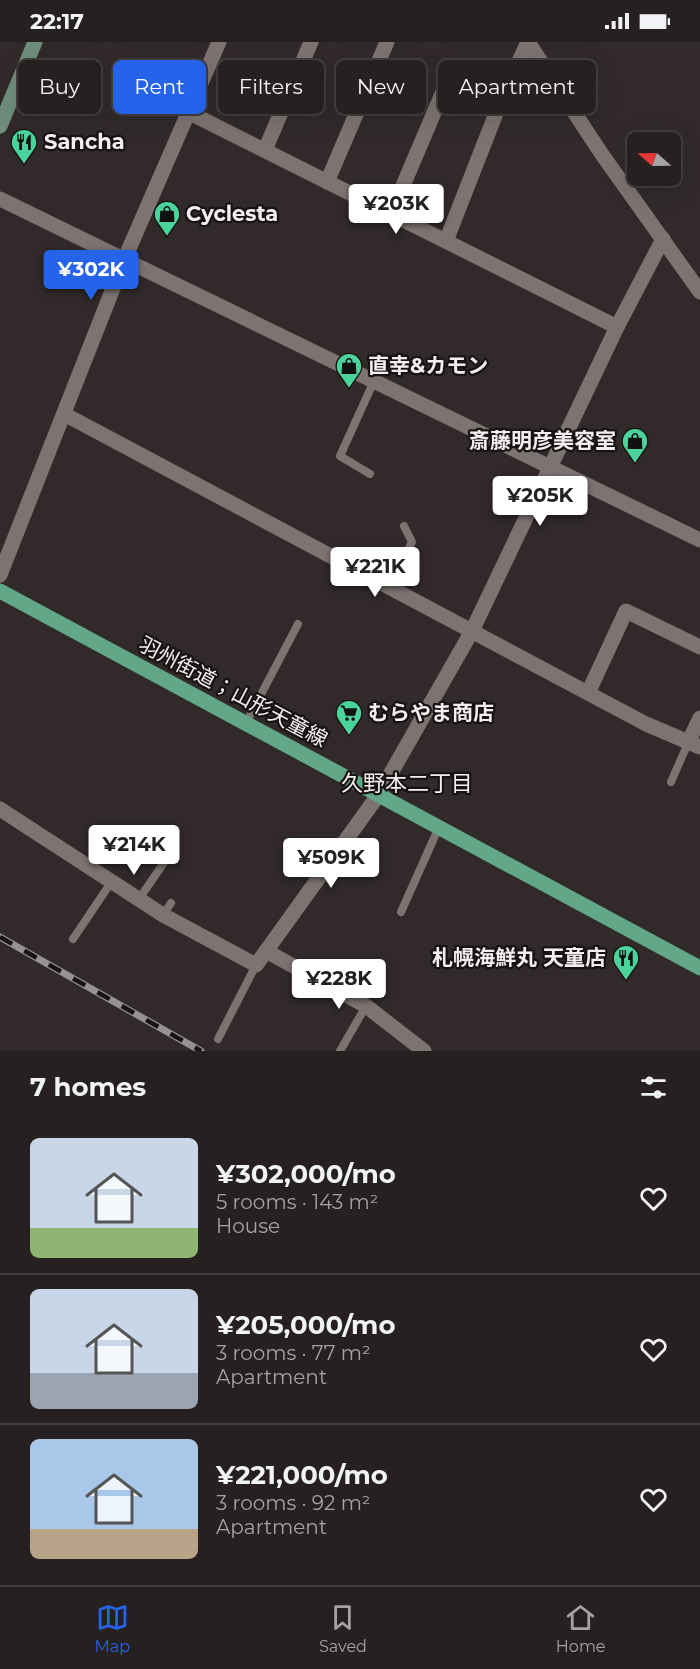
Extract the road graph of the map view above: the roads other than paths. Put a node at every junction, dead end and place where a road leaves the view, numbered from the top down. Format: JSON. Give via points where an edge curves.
{"nodes":[{"id":1,"x":35,"y":42,"type":"edge"},
{"id":2,"x":219,"y":42,"type":"edge"},
{"id":3,"x":311,"y":42,"type":"edge"},
{"id":4,"x":387,"y":42,"type":"edge"},
{"id":5,"x":528,"y":42,"type":"edge"},
{"id":6,"x":520,"y":60,"type":"edge"},
{"id":7,"x":206,"y":74,"type":"edge"},
{"id":8,"x":438,"y":103,"type":"edge"},
{"id":9,"x":190,"y":114,"type":"edge"},
{"id":10,"x":192,"y":114,"type":"edge"},
{"id":11,"x":496,"y":114,"type":"edge"},
{"id":12,"x":0,"y":126,"type":"edge"},
{"id":13,"x":265,"y":150,"type":"junction"},
{"id":14,"x":327,"y":182,"type":"junction"},
{"id":15,"x":0,"y":199,"type":"edge"},
{"id":16,"x":391,"y":214,"type":"junction"},
{"id":17,"x":663,"y":239,"type":"junction"},
{"id":18,"x":446,"y":241,"type":"junction"},
{"id":19,"x":125,"y":258,"type":"junction"},
{"id":20,"x":700,"y":292,"type":"edge"},
{"id":21,"x":617,"y":327,"type":"junction"},
{"id":22,"x":375,"y":380,"type":"junction"},
{"id":23,"x":64,"y":414,"type":"junction"},
{"id":24,"x":551,"y":468,"type":"junction"},
{"id":25,"x":370,"y":474,"type":"dead end"},
{"id":26,"x":404,"y":526,"type":"dead end"},
{"id":27,"x":700,"y":540,"type":"edge"},
{"id":28,"x":0,"y":575,"type":"edge"},
{"id":29,"x":389,"y":587,"type":"junction"},
{"id":30,"x":0,"y":591,"type":"edge"},
{"id":31,"x":298,"y":624,"type":"dead end"},
{"id":32,"x":472,"y":631,"type":"junction"},
{"id":33,"x":700,"y":647,"type":"edge"},
{"id":34,"x":588,"y":693,"type":"junction"},
{"id":35,"x":700,"y":718,"type":"edge"},
{"id":36,"x":246,"y":723,"type":"junction"},
{"id":37,"x":694,"y":745,"type":"edge"},
{"id":38,"x":671,"y":782,"type":"dead end"},
{"id":39,"x":379,"y":794,"type":"junction"},
{"id":40,"x":0,"y":809,"type":"edge"},
{"id":41,"x":439,"y":827,"type":"junction"},
{"id":42,"x":174,"y":848,"type":"dead end"},
{"id":43,"x":112,"y":881,"type":"junction"},
{"id":44,"x":139,"y":899,"type":"junction"},
{"id":45,"x":401,"y":912,"type":"dead end"},
{"id":46,"x":73,"y":939,"type":"dead end"},
{"id":47,"x":266,"y":951,"type":"junction"},
{"id":48,"x":256,"y":965,"type":"junction"},
{"id":49,"x":700,"y":968,"type":"edge"},
{"id":50,"x":366,"y":1006,"type":"junction"},
{"id":51,"x":218,"y":1039,"type":"dead end"},
{"id":52,"x":340,"y":1051,"type":"edge"},
{"id":53,"x":424,"y":1051,"type":"edge"}],
"edges":[{"from":1,"to":12,"type":"street"},
{"from":2,"to":7,"type":"street"},
{"from":3,"to":13,"type":"street"},
{"from":4,"to":14,"type":"street"},
{"from":5,"to":6,"type":"street"},
{"from":5,"to":17,"type":"street"},
{"from":8,"to":16,"type":"street"},
{"from":9,"to":19,"type":"street"},
{"from":10,"to":13,"type":"street"},
{"from":11,"to":18,"type":"street"},
{"from":13,"to":14,"type":"street"},
{"from":14,"to":16,"type":"street"},
{"from":15,"to":19,"type":"street"},
{"from":16,"to":18,"type":"street"},
{"from":17,"to":20,"type":"street"},
{"from":17,"to":21,"type":"street"},
{"from":18,"to":21,"type":"street"},
{"from":19,"to":22,"type":"street"},
{"from":19,"to":23,"type":"street"},
{"from":21,"to":24,"type":"street"},
{"from":22,"to":24,"type":"street"},
{"from":22,"to":25,"type":"lane","via":[[340,456]]},
{"from":23,"to":28,"type":"street"},
{"from":23,"to":29,"type":"street"},
{"from":24,"to":27,"type":"street"},
{"from":24,"to":32,"type":"street"},
{"from":26,"to":29,"type":"lane","via":[[412,542]]},
{"from":29,"to":32,"type":"street"},
{"from":30,"to":36,"type":"main road","name":"羽州街道；山形天童線"},
{"from":31,"to":36,"type":"lane"},
{"from":32,"to":34,"type":"street"},
{"from":32,"to":39,"type":"street"},
{"from":33,"to":34,"type":"street","via":[[626,610]]},
{"from":34,"to":37,"type":"street"},
{"from":35,"to":37,"type":"street"},
{"from":36,"to":39,"type":"main road","name":"羽州街道；山形天童線"},
{"from":37,"to":38,"type":"lane"},
{"from":39,"to":41,"type":"main road","name":"羽州街道；山形天童線"},
{"from":39,"to":47,"type":"street"},
{"from":40,"to":43,"type":"street"},
{"from":41,"to":45,"type":"lane"},
{"from":41,"to":49,"type":"main road","name":"羽州街道；山形天童線"},
{"from":42,"to":44,"type":"lane"},
{"from":43,"to":44,"type":"street"},
{"from":43,"to":46,"type":"lane"},
{"from":44,"to":48,"type":"street","via":[[167,909]]},
{"from":47,"to":48,"type":"street"},
{"from":47,"to":50,"type":"street"},
{"from":48,"to":51,"type":"lane"},
{"from":50,"to":52,"type":"lane"},
{"from":50,"to":53,"type":"street"}]}
